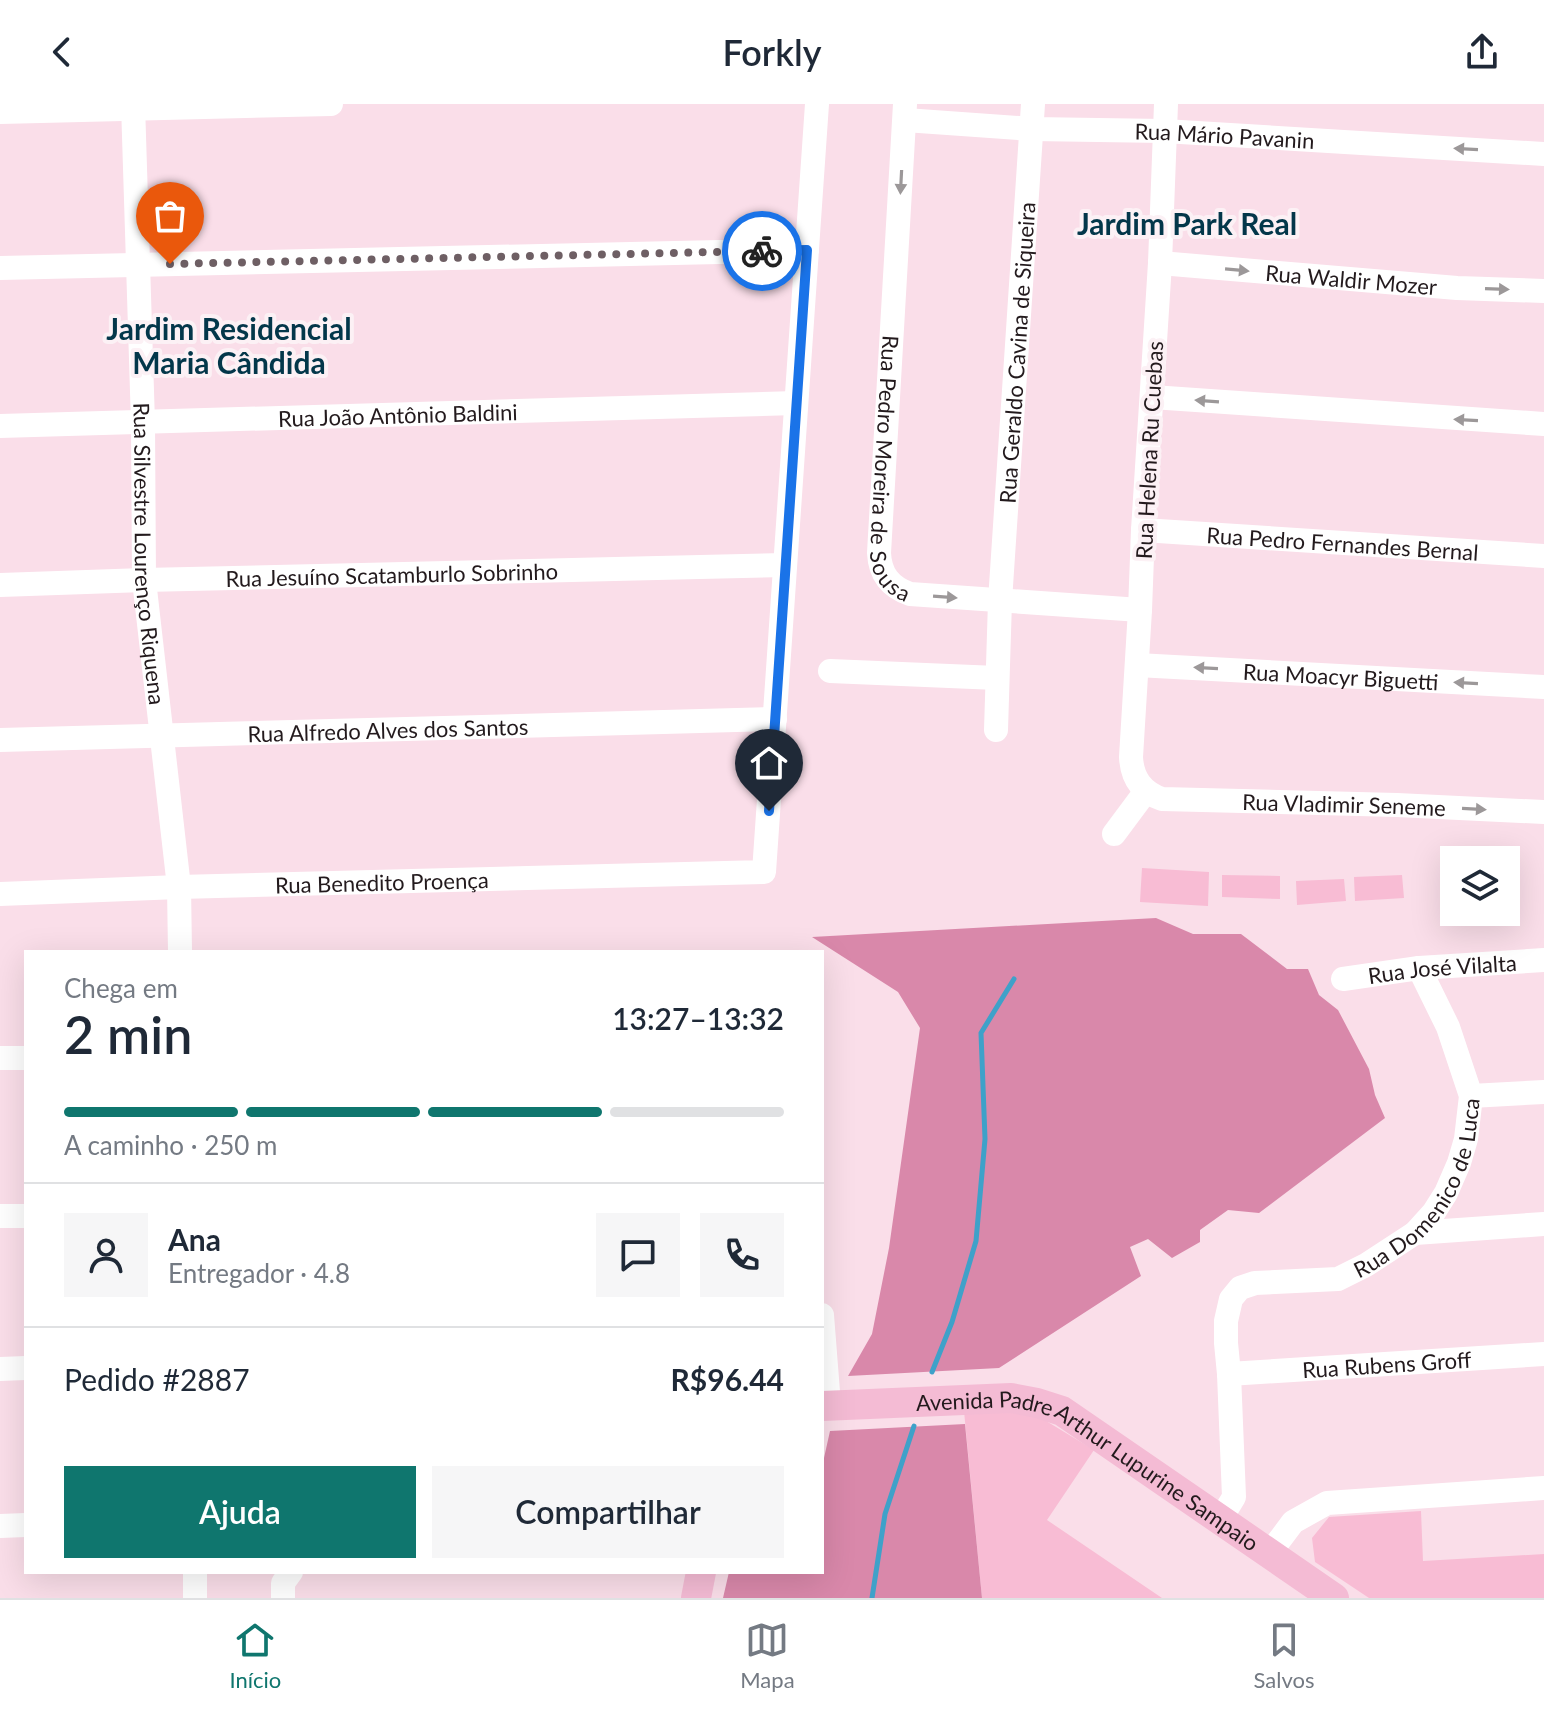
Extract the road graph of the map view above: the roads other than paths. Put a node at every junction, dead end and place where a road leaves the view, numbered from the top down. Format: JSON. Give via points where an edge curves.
{"nodes":[{"id":1,"x":331,"y":104,"type":"edge"},
{"id":2,"x":817,"y":104,"type":"edge"},
{"id":3,"x":1033,"y":104,"type":"edge"},
{"id":4,"x":1166,"y":104,"type":"edge"},
{"id":5,"x":133,"y":106,"type":"edge"},
{"id":6,"x":0,"y":112,"type":"edge"},
{"id":7,"x":905,"y":112,"type":"edge"},
{"id":8,"x":1032,"y":129,"type":"junction"},
{"id":9,"x":1164,"y":131,"type":"junction"},
{"id":10,"x":1544,"y":154,"type":"edge"},
{"id":11,"x":807,"y":250,"type":"junction"},
{"id":12,"x":1160,"y":263,"type":"junction"},
{"id":13,"x":139,"y":265,"type":"junction"},
{"id":14,"x":0,"y":268,"type":"edge"},
{"id":15,"x":1544,"y":291,"type":"edge"},
{"id":16,"x":1152,"y":397,"type":"junction"},
{"id":17,"x":796,"y":403,"type":"junction"},
{"id":18,"x":143,"y":423,"type":"junction"},
{"id":19,"x":1544,"y":424,"type":"edge"},
{"id":20,"x":0,"y":426,"type":"edge"},
{"id":21,"x":1143,"y":530,"type":"junction"},
{"id":22,"x":1544,"y":556,"type":"edge"},
{"id":23,"x":785,"y":565,"type":"junction"},
{"id":24,"x":144,"y":580,"type":"junction"},
{"id":25,"x":0,"y":585,"type":"edge"},
{"id":26,"x":1000,"y":601,"type":"junction"},
{"id":27,"x":1140,"y":610,"type":"junction"},
{"id":28,"x":1137,"y":665,"type":"junction"},
{"id":29,"x":830,"y":671,"type":"dead end"},
{"id":30,"x":997,"y":678,"type":"junction"},
{"id":31,"x":1544,"y":687,"type":"edge"},
{"id":32,"x":775,"y":719,"type":"junction"},
{"id":33,"x":996,"y":730,"type":"dead end"},
{"id":34,"x":162,"y":735,"type":"junction"},
{"id":35,"x":0,"y":740,"type":"edge"},
{"id":36,"x":1146,"y":791,"type":"junction"},
{"id":37,"x":1544,"y":812,"type":"edge"},
{"id":38,"x":1114,"y":834,"type":"dead end"},
{"id":39,"x":179,"y":887,"type":"junction"},
{"id":40,"x":0,"y":894,"type":"edge"},
{"id":41,"x":180,"y":950,"type":"edge"},
{"id":42,"x":1544,"y":960,"type":"edge"},
{"id":43,"x":1419,"y":968,"type":"junction"},
{"id":44,"x":1343,"y":979,"type":"dead end"},
{"id":45,"x":0,"y":1058,"type":"edge"},
{"id":46,"x":24,"y":1058,"type":"edge"},
{"id":47,"x":1544,"y":1092,"type":"edge"},
{"id":48,"x":1471,"y":1096,"type":"junction"},
{"id":49,"x":0,"y":1216,"type":"edge"},
{"id":50,"x":24,"y":1216,"type":"edge"},
{"id":51,"x":1544,"y":1224,"type":"edge"},
{"id":52,"x":1415,"y":1233,"type":"junction"},
{"id":53,"x":1544,"y":1354,"type":"edge"},
{"id":54,"x":824,"y":1360,"type":"edge"},
{"id":55,"x":24,"y":1368,"type":"edge"},
{"id":56,"x":0,"y":1369,"type":"edge"},
{"id":57,"x":1229,"y":1374,"type":"junction"},
{"id":58,"x":826,"y":1406,"type":"edge"},
{"id":59,"x":1544,"y":1488,"type":"edge"},
{"id":60,"x":1227,"y":1508,"type":"junction"},
{"id":61,"x":24,"y":1525,"type":"edge"},
{"id":62,"x":0,"y":1526,"type":"edge"},
{"id":63,"x":1269,"y":1554,"type":"junction"},
{"id":64,"x":195,"y":1574,"type":"edge"},
{"id":65,"x":290,"y":1574,"type":"edge"},
{"id":66,"x":701,"y":1574,"type":"edge"},
{"id":67,"x":195,"y":1598,"type":"edge"},
{"id":68,"x":283,"y":1598,"type":"edge"},
{"id":69,"x":696,"y":1598,"type":"edge"},
{"id":70,"x":1334,"y":1598,"type":"edge"}],
"edges":[{"from":1,"to":5,"type":"street"},
{"from":2,"to":11,"type":"street"},
{"from":3,"to":8,"type":"street","name":"Rua Geraldo Cavina de Siqueira"},
{"from":4,"to":9,"type":"street","name":"Rua Helena Ru Cuebas"},
{"from":5,"to":6,"type":"street"},
{"from":5,"to":13,"type":"street","name":"Rua Silvestre Lourenço Riquena"},
{"from":7,"to":8,"type":"street","name":"Rua Mário Pavanin"},
{"from":7,"to":26,"type":"street","name":"Rua Pedro Moreira de Sousa","one_way":true,"via":[[879,560],[887,579],[903,592]]},
{"from":8,"to":9,"type":"street","name":"Rua Mário Pavanin"},
{"from":8,"to":26,"type":"street","name":"Rua Geraldo Cavina de Siqueira"},
{"from":10,"to":9,"type":"street","name":"Rua Mário Pavanin","one_way":true},
{"from":9,"to":12,"type":"street","name":"Rua Helena Ru Cuebas"},
{"from":11,"to":13,"type":"street"},
{"from":11,"to":17,"type":"street"},
{"from":12,"to":15,"type":"street","name":"Rua Waldir Mozer","one_way":true},
{"from":12,"to":16,"type":"street","name":"Rua Helena Ru Cuebas"},
{"from":13,"to":14,"type":"street"},
{"from":13,"to":18,"type":"street","name":"Rua Silvestre Lourenço Riquena"},
{"from":19,"to":16,"type":"street","one_way":true},
{"from":16,"to":21,"type":"street","name":"Rua Helena Ru Cuebas"},
{"from":17,"to":18,"type":"street","name":"Rua João Antônio Baldini"},
{"from":17,"to":23,"type":"street"},
{"from":18,"to":20,"type":"street","name":"Rua João Antônio Baldini"},
{"from":18,"to":24,"type":"street","name":"Rua Silvestre Lourenço Riquena"},
{"from":21,"to":22,"type":"street","name":"Rua Pedro Fernandes Bernal"},
{"from":21,"to":27,"type":"street","name":"Rua Helena Ru Cuebas"},
{"from":23,"to":24,"type":"street","name":"Rua Jesuíno Scatamburlo Sobrinho"},
{"from":23,"to":32,"type":"street"},
{"from":24,"to":25,"type":"street","name":"Rua Jesuíno Scatamburlo Sobrinho"},
{"from":24,"to":34,"type":"street","name":"Rua Silvestre Lourenço Riquena"},
{"from":26,"to":27,"type":"street","name":"Rua Pedro Moreira de Sousa"},
{"from":26,"to":30,"type":"street","name":"Rua Geraldo Cavina de Siqueira"},
{"from":27,"to":28,"type":"street","name":"Rua Helena Ru Cuebas"},
{"from":31,"to":28,"type":"street","name":"Rua Moacyr Biguetti","one_way":true},
{"from":28,"to":36,"type":"street","name":"Rua Helena Ru Cuebas","via":[[1131,764]]},
{"from":29,"to":30,"type":"street"},
{"from":30,"to":33,"type":"street","name":"Rua Geraldo Cavina de Siqueira"},
{"from":32,"to":34,"type":"street","name":"Rua Alfredo Alves dos Santos"},
{"from":32,"to":39,"type":"street","name":"Rua Benedito Proença","via":[[764,872]]},
{"from":34,"to":35,"type":"street","name":"Rua Alfredo Alves dos Santos"},
{"from":34,"to":39,"type":"street","name":"Rua Silvestre Lourenço Riquena"},
{"from":36,"to":37,"type":"street","name":"Rua Vladimir Seneme","one_way":true,"via":[[1162,799]]},
{"from":36,"to":38,"type":"street"},
{"from":39,"to":40,"type":"street","name":"Rua Benedito Proença"},
{"from":39,"to":41,"type":"street","name":"Rua Silvestre Lourenço Riquena"},
{"from":42,"to":43,"type":"street","name":"Rua José Vilalta"},
{"from":43,"to":44,"type":"street","name":"Rua José Vilalta"},
{"from":43,"to":48,"type":"street","name":"Rua Domenico de Luca","via":[[1448,1027]]},
{"from":45,"to":46,"type":"street"},
{"from":47,"to":48,"type":"street"},
{"from":48,"to":52,"type":"street","name":"Rua Domenico de Luca","via":[[1459,1163],[1446,1193]]},
{"from":49,"to":50,"type":"street"},
{"from":51,"to":52,"type":"street"},
{"from":52,"to":57,"type":"street","name":"Rua Domenico de Luca","via":[[1338,1279],[1240,1288],[1226,1321]]},
{"from":53,"to":57,"type":"street","name":"Rua Rubens Groff"},
{"from":54,"to":58,"type":"street"},
{"from":55,"to":56,"type":"street"},
{"from":57,"to":60,"type":"street","name":"Rua Domenico de Luca"},
{"from":58,"to":60,"type":"main road","name":"Avenida Padre Arthur Lupurine Sampaio","via":[[985,1398],[1037,1403],[1062,1411]]},
{"from":59,"to":63,"type":"street","via":[[1327,1503],[1293,1522]]},
{"from":60,"to":63,"type":"main road","name":"Avenida Padre Arthur Lupurine Sampaio"},
{"from":61,"to":62,"type":"street"},
{"from":63,"to":70,"type":"main road","name":"Avenida Padre Arthur Lupurine Sampaio"},
{"from":64,"to":67,"type":"street"},
{"from":65,"to":68,"type":"street"},
{"from":66,"to":69,"type":"main road"}]}
